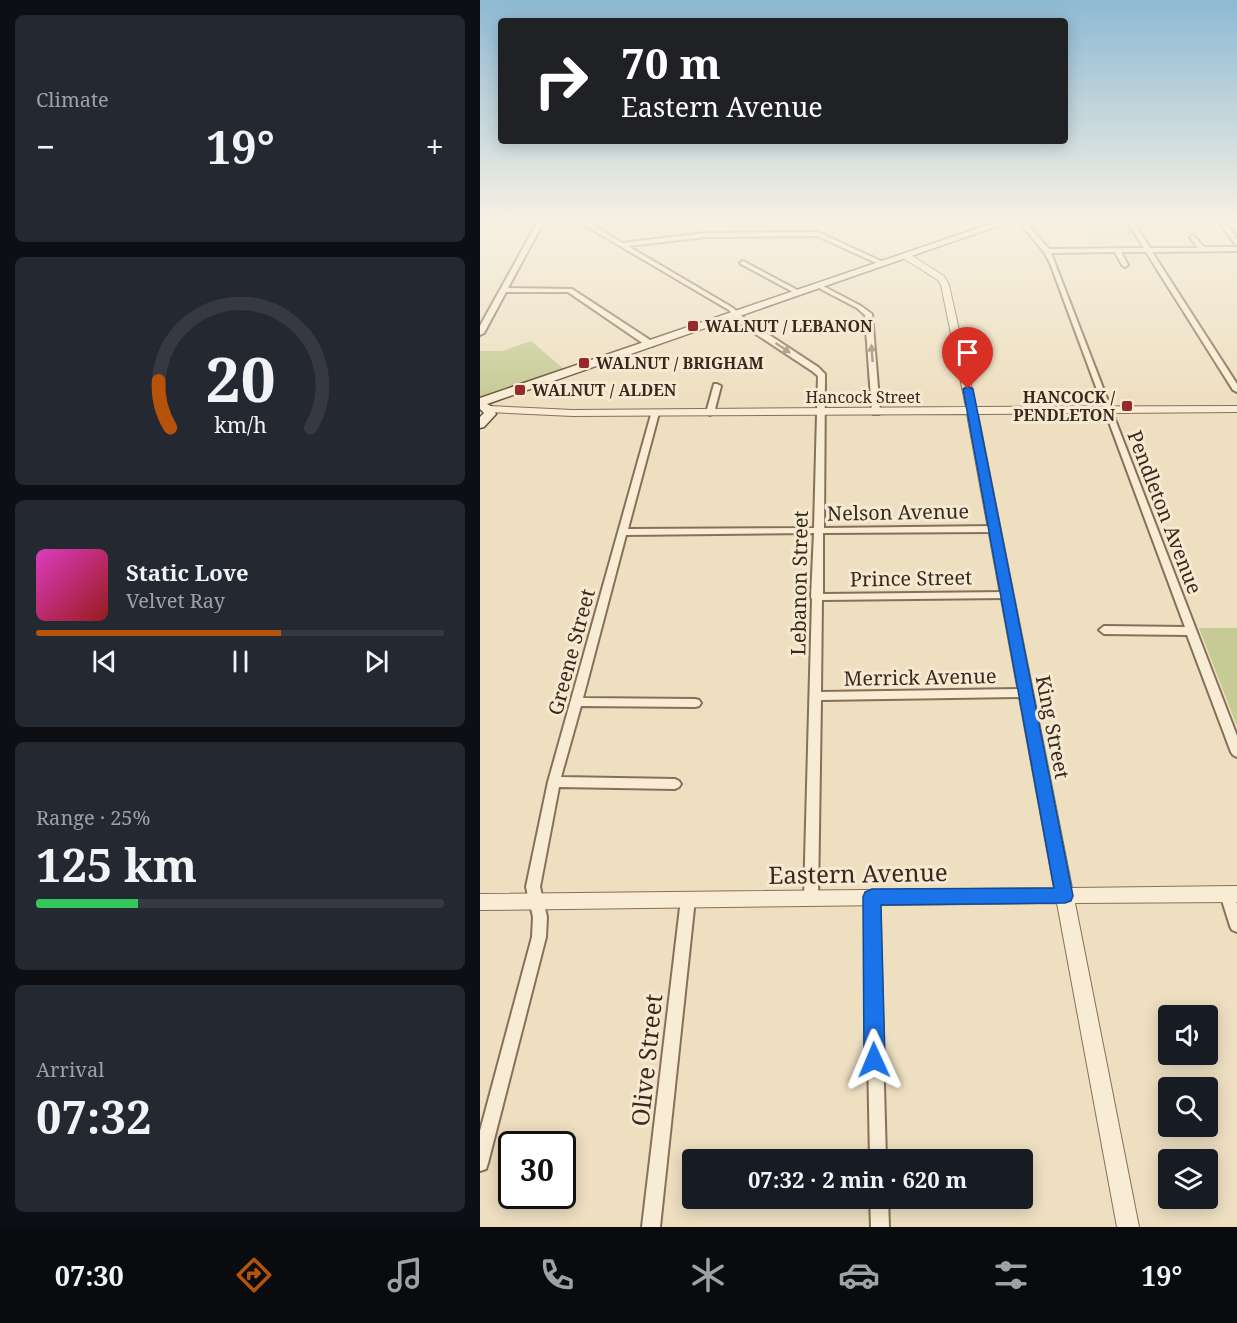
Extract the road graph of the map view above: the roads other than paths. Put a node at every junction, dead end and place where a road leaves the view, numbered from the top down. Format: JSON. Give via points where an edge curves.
{"nodes":[{"id":1,"x":509,"y":280,"type":"edge"},
{"id":2,"x":679,"y":280,"type":"edge"},
{"id":3,"x":775,"y":280,"type":"edge"},
{"id":4,"x":835,"y":280,"type":"edge"},
{"id":5,"x":941,"y":280,"type":"edge"},
{"id":6,"x":1058,"y":280,"type":"edge"},
{"id":7,"x":1167,"y":280,"type":"edge"},
{"id":8,"x":819,"y":286,"type":"junction"},
{"id":9,"x":504,"y":290,"type":"junction"},
{"id":10,"x":799,"y":293,"type":"junction"},
{"id":11,"x":736,"y":314,"type":"junction"},
{"id":12,"x":480,"y":333,"type":"edge"},
{"id":13,"x":650,"y":344,"type":"junction"},
{"id":14,"x":717,"y":386,"type":"dead end"},
{"id":15,"x":1237,"y":390,"type":"edge"},
{"id":16,"x":1237,"y":410,"type":"edge"},
{"id":17,"x":484,"y":411,"type":"edge"},
{"id":18,"x":972,"y":411,"type":"junction"},
{"id":19,"x":1107,"y":411,"type":"junction"},
{"id":20,"x":822,"y":412,"type":"junction"},
{"id":21,"x":876,"y":412,"type":"junction"},
{"id":22,"x":655,"y":413,"type":"junction"},
{"id":23,"x":710,"y":413,"type":"junction"},
{"id":24,"x":994,"y":529,"type":"junction"},
{"id":25,"x":818,"y":531,"type":"junction"},
{"id":26,"x":622,"y":532,"type":"junction"},
{"id":27,"x":1006,"y":595,"type":"junction"},
{"id":28,"x":816,"y":597,"type":"junction"},
{"id":29,"x":1104,"y":630,"type":"dead end"},
{"id":30,"x":1191,"y":631,"type":"junction"},
{"id":31,"x":1025,"y":693,"type":"junction"},
{"id":32,"x":815,"y":696,"type":"junction"},
{"id":33,"x":576,"y":702,"type":"junction"},
{"id":34,"x":695,"y":703,"type":"dead end"},
{"id":35,"x":1237,"y":752,"type":"edge"},
{"id":36,"x":554,"y":782,"type":"junction"},
{"id":37,"x":675,"y":784,"type":"dead end"},
{"id":38,"x":1232,"y":894,"type":"edge"},
{"id":39,"x":1065,"y":896,"type":"junction"},
{"id":40,"x":872,"y":897,"type":"junction"},
{"id":41,"x":811,"y":898,"type":"junction"},
{"id":42,"x":688,"y":899,"type":"junction"},
{"id":43,"x":480,"y":902,"type":"edge"},
{"id":44,"x":536,"y":902,"type":"junction"},
{"id":45,"x":1237,"y":926,"type":"edge"},
{"id":46,"x":878,"y":1149,"type":"edge"},
{"id":47,"x":480,"y":1162,"type":"edge"},
{"id":48,"x":879,"y":1209,"type":"edge"},
{"id":49,"x":651,"y":1227,"type":"edge"},
{"id":50,"x":880,"y":1227,"type":"edge"},
{"id":51,"x":1128,"y":1227,"type":"edge"}],
"edges":[{"from":1,"to":9,"type":"street"},
{"from":2,"to":11,"type":"street"},
{"from":3,"to":10,"type":"street"},
{"from":4,"to":8,"type":"main road"},
{"from":5,"to":18,"type":"street","name":"King Street"},
{"from":6,"to":19,"type":"street","name":"Pendleton Avenue"},
{"from":7,"to":15,"type":"street"},
{"from":8,"to":10,"type":"main road"},
{"from":21,"to":8,"type":"street","one_way":true,"via":[[868,314]]},
{"from":9,"to":12,"type":"street"},
{"from":9,"to":13,"type":"street","via":[[570,290]]},
{"from":10,"to":11,"type":"main road"},
{"from":11,"to":13,"type":"main road"},
{"from":11,"to":20,"type":"street","name":"Lebanon Street","one_way":true,"via":[[819,372]]},
{"from":13,"to":17,"type":"main road","via":[[510,392]]},
{"from":14,"to":23,"type":"street"},
{"from":16,"to":19,"type":"street","name":"Hancock Street"},
{"from":17,"to":22,"type":"street","name":"Hancock Street"},
{"from":18,"to":19,"type":"street","name":"Hancock Street"},
{"from":18,"to":21,"type":"street","name":"Hancock Street"},
{"from":18,"to":24,"type":"street","name":"King Street"},
{"from":19,"to":30,"type":"street","name":"Pendleton Avenue"},
{"from":20,"to":21,"type":"street","name":"Hancock Street"},
{"from":20,"to":23,"type":"street","name":"Hancock Street"},
{"from":20,"to":25,"type":"street","name":"Lebanon Street"},
{"from":22,"to":23,"type":"street","name":"Hancock Street"},
{"from":22,"to":26,"type":"street","name":"Greene Street"},
{"from":24,"to":25,"type":"street","name":"Nelson Avenue"},
{"from":24,"to":27,"type":"street","name":"King Street"},
{"from":25,"to":26,"type":"street","name":"Nelson Avenue"},
{"from":25,"to":28,"type":"street","name":"Lebanon Street"},
{"from":26,"to":33,"type":"street","name":"Greene Street"},
{"from":27,"to":28,"type":"street","name":"Prince Street"},
{"from":27,"to":31,"type":"street","name":"King Street"},
{"from":28,"to":32,"type":"street","name":"Lebanon Street"},
{"from":29,"to":30,"type":"street"},
{"from":30,"to":35,"type":"street","name":"Pendleton Avenue"},
{"from":31,"to":32,"type":"street","name":"Merrick Avenue"},
{"from":31,"to":39,"type":"street","name":"King Street"},
{"from":32,"to":41,"type":"street","name":"Lebanon Street"},
{"from":33,"to":34,"type":"street"},
{"from":33,"to":36,"type":"street","name":"Greene Street"},
{"from":36,"to":37,"type":"street"},
{"from":36,"to":44,"type":"street","name":"Greene Street","via":[[533,887]]},
{"from":38,"to":39,"type":"street","name":"Eastern Avenue"},
{"from":38,"to":45,"type":"street"},
{"from":39,"to":40,"type":"street","name":"Eastern Avenue"},
{"from":39,"to":51,"type":"street","name":"King Street"},
{"from":40,"to":41,"type":"street","name":"Eastern Avenue"},
{"from":40,"to":46,"type":"street"},
{"from":41,"to":42,"type":"street","name":"Eastern Avenue"},
{"from":42,"to":44,"type":"street","name":"Eastern Avenue"},
{"from":42,"to":49,"type":"street","name":"Olive Street"},
{"from":43,"to":44,"type":"street","name":"Eastern Avenue"},
{"from":44,"to":47,"type":"street","name":"Greene Street","via":[[539,937]]},
{"from":48,"to":50,"type":"street"}]}
